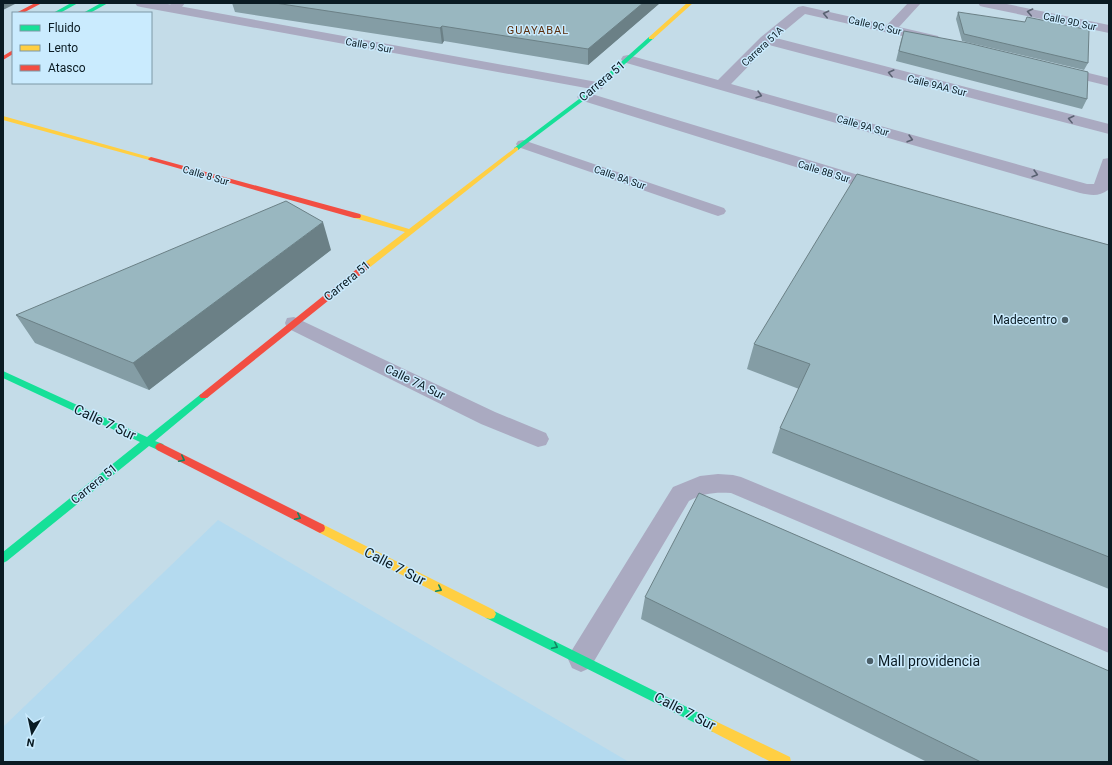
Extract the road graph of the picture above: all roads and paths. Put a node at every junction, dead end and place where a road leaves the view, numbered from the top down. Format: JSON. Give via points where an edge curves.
{"nodes":[{"id":1,"x":39,"y":3,"type":"edge"},
{"id":2,"x":75,"y":3,"type":"edge"},
{"id":3,"x":105,"y":3,"type":"edge"},
{"id":4,"x":141,"y":3,"type":"edge"},
{"id":5,"x":690,"y":3,"type":"edge"},
{"id":6,"x":915,"y":3,"type":"edge"},
{"id":7,"x":984,"y":3,"type":"edge"},
{"id":8,"x":176,"y":6,"type":"edge"},
{"id":9,"x":805,"y":10,"type":"joint"},
{"id":10,"x":21,"y":12,"type":"edge"},
{"id":11,"x":58,"y":12,"type":"edge"},
{"id":12,"x":88,"y":12,"type":"edge"},
{"id":13,"x":890,"y":29,"type":"junction"},
{"id":14,"x":1109,"y":29,"type":"edge"},
{"id":15,"x":766,"y":40,"type":"junction"},
{"id":16,"x":943,"y":42,"type":"edge"},
{"id":17,"x":12,"y":53,"type":"edge"},
{"id":18,"x":3,"y":58,"type":"edge"},
{"id":19,"x":628,"y":59,"type":"junction"},
{"id":20,"x":1049,"y":67,"type":"edge"},
{"id":21,"x":1109,"y":82,"type":"edge"},
{"id":22,"x":721,"y":85,"type":"junction"},
{"id":23,"x":591,"y":92,"type":"junction"},
{"id":24,"x":3,"y":118,"type":"edge"},
{"id":25,"x":1109,"y":129,"type":"edge"},
{"id":26,"x":523,"y":144,"type":"junction"},
{"id":27,"x":1109,"y":163,"type":"edge"},
{"id":28,"x":898,"y":193,"type":"edge"},
{"id":29,"x":718,"y":211,"type":"dead end"},
{"id":30,"x":409,"y":231,"type":"junction"},
{"id":31,"x":294,"y":323,"type":"junction"},
{"id":32,"x":3,"y":374,"type":"edge"},
{"id":33,"x":538,"y":439,"type":"dead end"},
{"id":34,"x":147,"y":441,"type":"junction"},
{"id":35,"x":3,"y":558,"type":"edge"},
{"id":36,"x":1109,"y":641,"type":"edge"},
{"id":37,"x":581,"y":659,"type":"junction"},
{"id":38,"x":785,"y":762,"type":"edge"}],
"edges":[{"from":1,"to":10,"type":"street"},
{"from":2,"to":11,"type":"street"},
{"from":3,"to":12,"type":"street"},
{"from":4,"to":8,"type":"street","name":"Calle 9 Sur"},
{"from":5,"to":19,"type":"street","name":"Carrera 51"},
{"from":6,"to":13,"type":"street"},
{"from":14,"to":7,"type":"street","name":"Calle 9D Sur","one_way":true},
{"from":8,"to":23,"type":"street","name":"Calle 9 Sur"},
{"from":13,"to":9,"type":"street","name":"Calle 9C Sur","one_way":true},
{"from":9,"to":15,"type":"street","name":"Carrera 51A"},
{"from":13,"to":16,"type":"street","name":"Calle 9C Sur"},
{"from":15,"to":22,"type":"street","name":"Carrera 51A"},
{"from":25,"to":15,"type":"street","name":"Calle 9AA Sur","one_way":true},
{"from":17,"to":18,"type":"street"},
{"from":19,"to":22,"type":"street","name":"Calle 9A Sur"},
{"from":19,"to":23,"type":"street","name":"Carrera 51"},
{"from":20,"to":21,"type":"street"},
{"from":22,"to":27,"type":"street","name":"Calle 9A Sur","one_way":true,"via":[[1086,189],[1097,190],[1102,186]]},
{"from":23,"to":26,"type":"street","name":"Carrera 51"},
{"from":23,"to":28,"type":"street","name":"Calle 8B Sur"},
{"from":24,"to":30,"type":"street","name":"Calle 8 Sur"},
{"from":26,"to":29,"type":"lane","name":"Calle 8A Sur"},
{"from":26,"to":30,"type":"street","name":"Carrera 51"},
{"from":30,"to":31,"type":"street","name":"Carrera 51"},
{"from":31,"to":33,"type":"lane","name":"Calle 7A Sur","via":[[488,418]]},
{"from":31,"to":34,"type":"street","name":"Carrera 51"},
{"from":32,"to":34,"type":"street","name":"Calle 7 Sur"},
{"from":34,"to":35,"type":"street","name":"Carrera 51"},
{"from":34,"to":37,"type":"street","name":"Calle 7 Sur","one_way":true},
{"from":36,"to":37,"type":"lane","via":[[733,484],[708,482],[694,486],[681,494]]},
{"from":37,"to":38,"type":"street","name":"Calle 7 Sur"}]}
